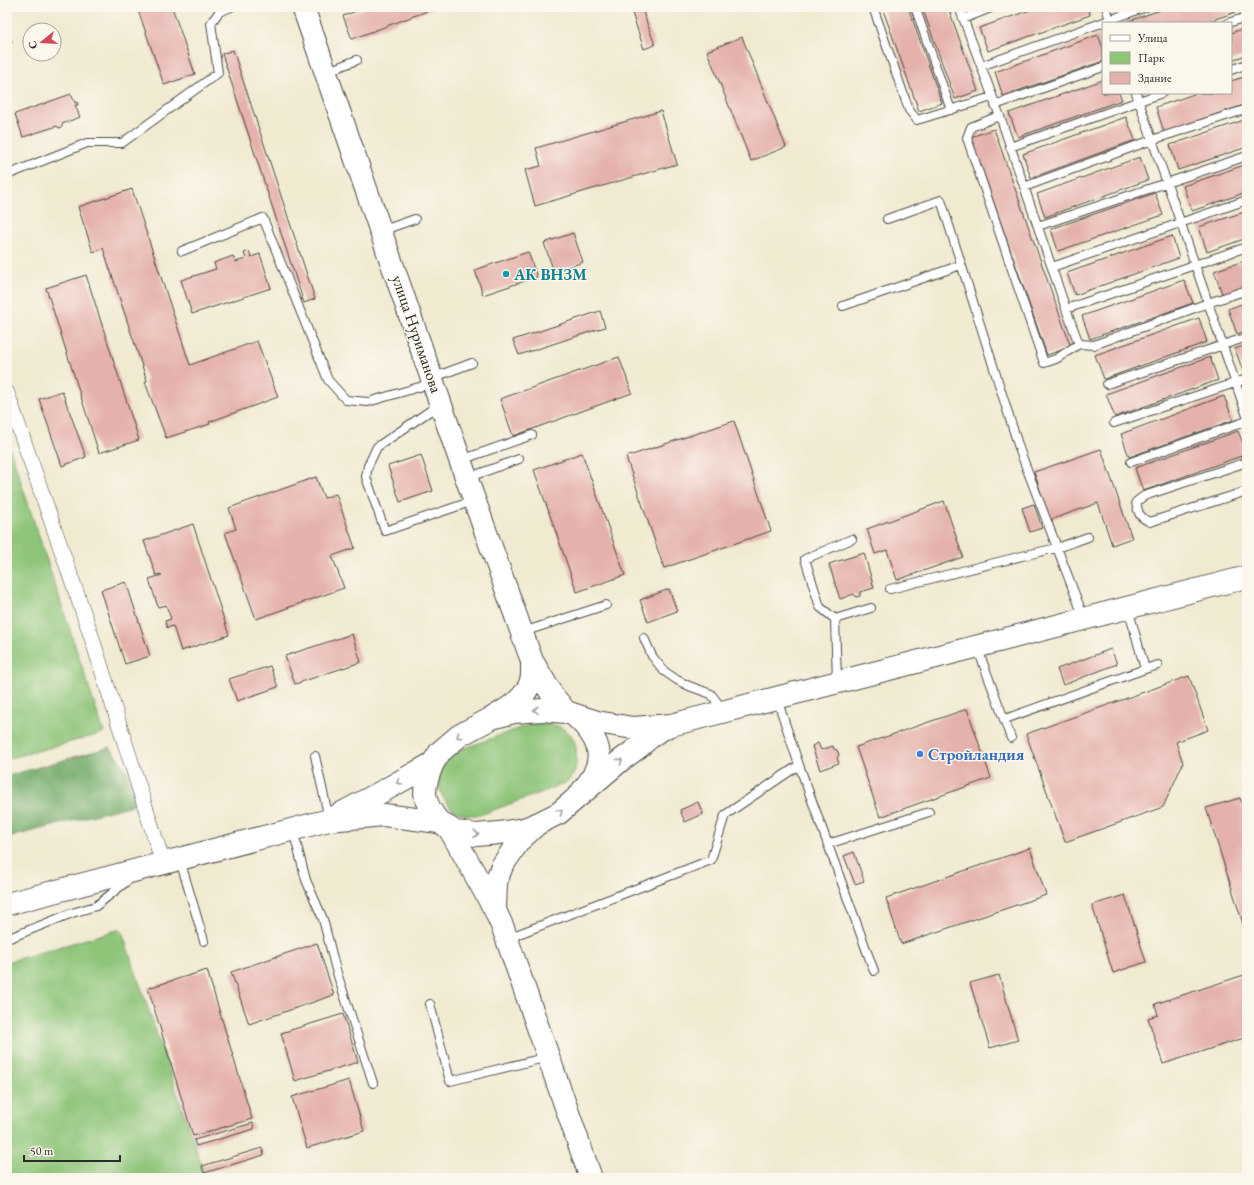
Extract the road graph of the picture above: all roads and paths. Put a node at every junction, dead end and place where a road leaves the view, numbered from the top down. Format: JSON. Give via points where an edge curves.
{"nodes":[{"id":1,"x":231,"y":7,"type":"edge"},
{"id":2,"x":303,"y":7,"type":"edge"},
{"id":3,"x":873,"y":7,"type":"edge"},
{"id":4,"x":915,"y":7,"type":"edge"},
{"id":5,"x":959,"y":7,"type":"edge"},
{"id":6,"x":993,"y":7,"type":"edge"},
{"id":7,"x":1106,"y":7,"type":"edge"},
{"id":8,"x":1143,"y":7,"type":"edge"},
{"id":9,"x":1247,"y":17,"type":"edge"},
{"id":10,"x":963,"y":19,"type":"junction"},
{"id":11,"x":1111,"y":21,"type":"edge"},
{"id":12,"x":1231,"y":22,"type":"edge"},
{"id":13,"x":1102,"y":24,"type":"edge"},
{"id":14,"x":357,"y":60,"type":"dead end"},
{"id":15,"x":1247,"y":64,"type":"edge"},
{"id":16,"x":981,"y":66,"type":"junction"},
{"id":17,"x":1102,"y":67,"type":"edge"},
{"id":18,"x":1232,"y":70,"type":"edge"},
{"id":19,"x":326,"y":72,"type":"junction"},
{"id":20,"x":1156,"y":94,"type":"edge"},
{"id":21,"x":992,"y":97,"type":"junction"},
{"id":22,"x":1137,"y":97,"type":"edge"},
{"id":23,"x":996,"y":105,"type":"junction"},
{"id":24,"x":1247,"y":109,"type":"edge"},
{"id":25,"x":951,"y":110,"type":"junction"},
{"id":26,"x":999,"y":116,"type":"junction"},
{"id":27,"x":1152,"y":140,"type":"junction"},
{"id":28,"x":1010,"y":147,"type":"junction"},
{"id":29,"x":1247,"y":156,"type":"edge"},
{"id":30,"x":7,"y":175,"type":"edge"},
{"id":31,"x":1167,"y":183,"type":"junction"},
{"id":32,"x":1024,"y":187,"type":"junction"},
{"id":33,"x":1247,"y":200,"type":"edge"},
{"id":34,"x":414,"y":219,"type":"dead end"},
{"id":35,"x":887,"y":219,"type":"dead end"},
{"id":36,"x":1180,"y":222,"type":"junction"},
{"id":37,"x":1038,"y":226,"type":"junction"},
{"id":38,"x":381,"y":231,"type":"junction"},
{"id":39,"x":1247,"y":246,"type":"edge"},
{"id":40,"x":182,"y":251,"type":"dead end"},
{"id":41,"x":1195,"y":264,"type":"junction"},
{"id":42,"x":961,"y":265,"type":"junction"},
{"id":43,"x":1052,"y":267,"type":"junction"},
{"id":44,"x":1247,"y":290,"type":"edge"},
{"id":45,"x":1208,"y":303,"type":"junction"},
{"id":46,"x":843,"y":306,"type":"dead end"},
{"id":47,"x":1066,"y":309,"type":"junction"},
{"id":48,"x":1247,"y":337,"type":"edge"},
{"id":49,"x":1079,"y":344,"type":"junction"},
{"id":50,"x":1222,"y":345,"type":"junction"},
{"id":51,"x":472,"y":363,"type":"dead end"},
{"id":52,"x":1247,"y":379,"type":"edge"},
{"id":53,"x":433,"y":380,"type":"junction"},
{"id":54,"x":1236,"y":383,"type":"junction"},
{"id":55,"x":1107,"y":384,"type":"dead end"},
{"id":56,"x":7,"y":393,"type":"edge"},
{"id":57,"x":441,"y":404,"type":"junction"},
{"id":58,"x":1247,"y":416,"type":"edge"},
{"id":59,"x":1247,"y":421,"type":"edge"},
{"id":60,"x":1114,"y":423,"type":"dead end"},
{"id":61,"x":532,"y":435,"type":"dead end"},
{"id":62,"x":519,"y":459,"type":"dead end"},
{"id":63,"x":1131,"y":462,"type":"dead end"},
{"id":64,"x":1247,"y":462,"type":"edge"},
{"id":65,"x":463,"y":469,"type":"junction"},
{"id":66,"x":1247,"y":491,"type":"edge"},
{"id":67,"x":475,"y":500,"type":"junction"},
{"id":68,"x":1088,"y":537,"type":"dead end"},
{"id":69,"x":852,"y":539,"type":"dead end"},
{"id":70,"x":1057,"y":548,"type":"junction"},
{"id":71,"x":1247,"y":578,"type":"edge"},
{"id":72,"x":890,"y":589,"type":"dead end"},
{"id":73,"x":606,"y":605,"type":"dead end"},
{"id":74,"x":1128,"y":607,"type":"junction"},
{"id":75,"x":871,"y":608,"type":"dead end"},
{"id":76,"x":836,"y":619,"type":"junction"},
{"id":77,"x":1084,"y":619,"type":"junction"},
{"id":78,"x":522,"y":632,"type":"junction"},
{"id":79,"x":644,"y":638,"type":"dead end"},
{"id":80,"x":976,"y":646,"type":"junction"},
{"id":81,"x":532,"y":661,"type":"junction"},
{"id":82,"x":1158,"y":665,"type":"dead end"},
{"id":83,"x":1145,"y":668,"type":"junction"},
{"id":84,"x":837,"y":682,"type":"junction"},
{"id":85,"x":777,"y":698,"type":"junction"},
{"id":86,"x":725,"y":711,"type":"junction"},
{"id":87,"x":570,"y":714,"type":"junction"},
{"id":88,"x":492,"y":718,"type":"junction"},
{"id":89,"x":1005,"y":719,"type":"junction"},
{"id":90,"x":671,"y":725,"type":"junction"},
{"id":91,"x":1011,"y":738,"type":"dead end"},
{"id":92,"x":315,"y":756,"type":"dead end"},
{"id":93,"x":433,"y":763,"type":"junction"},
{"id":94,"x":799,"y":765,"type":"junction"},
{"id":95,"x":579,"y":795,"type":"junction"},
{"id":96,"x":929,"y":812,"type":"dead end"},
{"id":97,"x":329,"y":820,"type":"junction"},
{"id":98,"x":537,"y":824,"type":"junction"},
{"id":99,"x":444,"y":825,"type":"junction"},
{"id":100,"x":293,"y":830,"type":"junction"},
{"id":101,"x":828,"y":844,"type":"junction"},
{"id":102,"x":171,"y":861,"type":"junction"},
{"id":103,"x":142,"y":869,"type":"junction"},
{"id":104,"x":7,"y":904,"type":"edge"},
{"id":105,"x":495,"y":910,"type":"junction"},
{"id":106,"x":7,"y":938,"type":"edge"},
{"id":107,"x":507,"y":938,"type":"junction"},
{"id":108,"x":204,"y":942,"type":"dead end"},
{"id":109,"x":874,"y":972,"type":"dead end"},
{"id":110,"x":430,"y":1004,"type":"dead end"},
{"id":111,"x":549,"y":1057,"type":"junction"},
{"id":112,"x":373,"y":1083,"type":"dead end"},
{"id":113,"x":591,"y":1178,"type":"edge"}],
"edges":[{"from":1,"to":30,"type":"lane","via":[[219,12],[210,23],[218,73],[122,143],[87,143]]},
{"from":2,"to":19,"type":"main road","name":"улица Нуриманова"},
{"from":3,"to":25,"type":"lane","via":[[909,110],[917,120]]},
{"from":4,"to":25,"type":"lane"},
{"from":5,"to":10,"type":"lane"},
{"from":6,"to":10,"type":"lane"},
{"from":7,"to":11,"type":"lane"},
{"from":8,"to":11,"type":"lane"},
{"from":9,"to":12,"type":"lane"},
{"from":10,"to":16,"type":"lane"},
{"from":13,"to":16,"type":"lane"},
{"from":14,"to":19,"type":"lane"},
{"from":15,"to":18,"type":"lane"},
{"from":16,"to":21,"type":"lane"},
{"from":17,"to":23,"type":"lane"},
{"from":19,"to":38,"type":"main road","name":"улица Нуриманова"},
{"from":20,"to":22,"type":"lane"},
{"from":21,"to":23,"type":"lane"},
{"from":21,"to":25,"type":"lane"},
{"from":22,"to":27,"type":"lane"},
{"from":22,"to":28,"type":"lane"},
{"from":23,"to":26,"type":"lane"},
{"from":24,"to":27,"type":"lane"},
{"from":26,"to":28,"type":"lane"},
{"from":26,"to":49,"type":"lane","via":[[971,127],[967,138],[1044,362],[1056,359]]},
{"from":27,"to":31,"type":"lane"},
{"from":27,"to":32,"type":"lane"},
{"from":28,"to":32,"type":"lane"},
{"from":29,"to":31,"type":"lane"},
{"from":31,"to":36,"type":"lane"},
{"from":31,"to":37,"type":"lane"},
{"from":32,"to":37,"type":"lane"},
{"from":33,"to":36,"type":"lane"},
{"from":34,"to":38,"type":"lane"},
{"from":35,"to":42,"type":"lane","via":[[941,200]]},
{"from":36,"to":41,"type":"lane"},
{"from":36,"to":43,"type":"lane"},
{"from":37,"to":43,"type":"lane"},
{"from":38,"to":53,"type":"main road","name":"улица Нуриманова"},
{"from":39,"to":41,"type":"lane"},
{"from":40,"to":53,"type":"lane","via":[[263,218],[328,380],[346,400],[368,402]]},
{"from":41,"to":45,"type":"lane"},
{"from":41,"to":47,"type":"lane"},
{"from":42,"to":46,"type":"lane"},
{"from":42,"to":70,"type":"lane","via":[[1020,451]]},
{"from":43,"to":47,"type":"lane"},
{"from":44,"to":45,"type":"lane"},
{"from":45,"to":49,"type":"lane","via":[[1094,345]]},
{"from":45,"to":50,"type":"lane"},
{"from":47,"to":49,"type":"lane"},
{"from":48,"to":50,"type":"lane"},
{"from":50,"to":54,"type":"lane"},
{"from":50,"to":55,"type":"lane"},
{"from":51,"to":53,"type":"lane"},
{"from":52,"to":54,"type":"lane"},
{"from":53,"to":57,"type":"main road","name":"улица Нуриманова"},
{"from":54,"to":58,"type":"lane"},
{"from":54,"to":60,"type":"lane"},
{"from":56,"to":102,"type":"street"},
{"from":57,"to":65,"type":"main road","name":"улица Нуриманова"},
{"from":57,"to":67,"type":"lane","via":[[377,447],[366,476],[382,524],[385,531]]},
{"from":59,"to":63,"type":"lane"},
{"from":61,"to":65,"type":"lane"},
{"from":62,"to":65,"type":"lane"},
{"from":64,"to":66,"type":"lane","via":[[1144,496],[1136,502],[1137,512],[1150,522]]},
{"from":65,"to":67,"type":"main road","name":"улица Нуриманова"},
{"from":67,"to":78,"type":"main road","name":"улица Нуриманова"},
{"from":68,"to":70,"type":"lane"},
{"from":69,"to":76,"type":"lane","via":[[804,559],[820,607]]},
{"from":70,"to":72,"type":"lane"},
{"from":70,"to":77,"type":"lane"},
{"from":71,"to":74,"type":"main road"},
{"from":73,"to":78,"type":"lane"},
{"from":74,"to":77,"type":"main road"},
{"from":74,"to":83,"type":"lane"},
{"from":75,"to":76,"type":"lane"},
{"from":76,"to":84,"type":"lane"},
{"from":77,"to":80,"type":"main road"},
{"from":78,"to":81,"type":"main road","name":"улица Нуриманова"},
{"from":79,"to":86,"type":"lane","via":[[659,666],[676,680],[711,694]]},
{"from":80,"to":84,"type":"main road"},
{"from":80,"to":89,"type":"lane"},
{"from":81,"to":87,"type":"main road","via":[[549,690]]},
{"from":81,"to":88,"type":"main road","via":[[532,678],[520,700]]},
{"from":82,"to":83,"type":"lane"},
{"from":83,"to":89,"type":"lane"},
{"from":84,"to":85,"type":"main road"},
{"from":85,"to":86,"type":"main road"},
{"from":85,"to":94,"type":"lane"},
{"from":86,"to":90,"type":"main road"},
{"from":87,"to":88,"type":"main road","one_way":true,"via":[[528,710]]},
{"from":87,"to":90,"type":"main road","via":[[633,728]]},
{"from":87,"to":95,"type":"main road","via":[[584,724],[599,753],[598,768]]},
{"from":88,"to":93,"type":"main road","one_way":true,"via":[[451,742]]},
{"from":89,"to":91,"type":"lane"},
{"from":95,"to":90,"type":"main road","one_way":true,"via":[[654,734]]},
{"from":92,"to":97,"type":"lane"},
{"from":93,"to":97,"type":"main road","one_way":true},
{"from":93,"to":99,"type":"main road","via":[[426,779],[425,796],[430,811]]},
{"from":94,"to":101,"type":"lane"},
{"from":94,"to":107,"type":"lane","via":[[725,815],[711,860]]},
{"from":98,"to":95,"type":"main road","one_way":true,"via":[[559,812]]},
{"from":96,"to":101,"type":"lane"},
{"from":97,"to":99,"type":"main road","via":[[384,815]]},
{"from":97,"to":100,"type":"main road"},
{"from":99,"to":98,"type":"main road","one_way":true,"via":[[466,834],[481,835],[510,832]]},
{"from":98,"to":105,"type":"main road","via":[[519,841],[502,866],[496,882]]},
{"from":99,"to":105,"type":"main road"},
{"from":100,"to":102,"type":"main road"},
{"from":100,"to":112,"type":"lane","via":[[306,880],[323,919],[336,970]]},
{"from":101,"to":109,"type":"lane"},
{"from":102,"to":103,"type":"main road"},
{"from":102,"to":108,"type":"lane"},
{"from":103,"to":104,"type":"main road"},
{"from":103,"to":106,"type":"lane","via":[[96,906]]},
{"from":105,"to":107,"type":"main road"},
{"from":107,"to":111,"type":"main road"},
{"from":110,"to":111,"type":"lane","via":[[450,1081]]},
{"from":111,"to":113,"type":"main road"}]}
